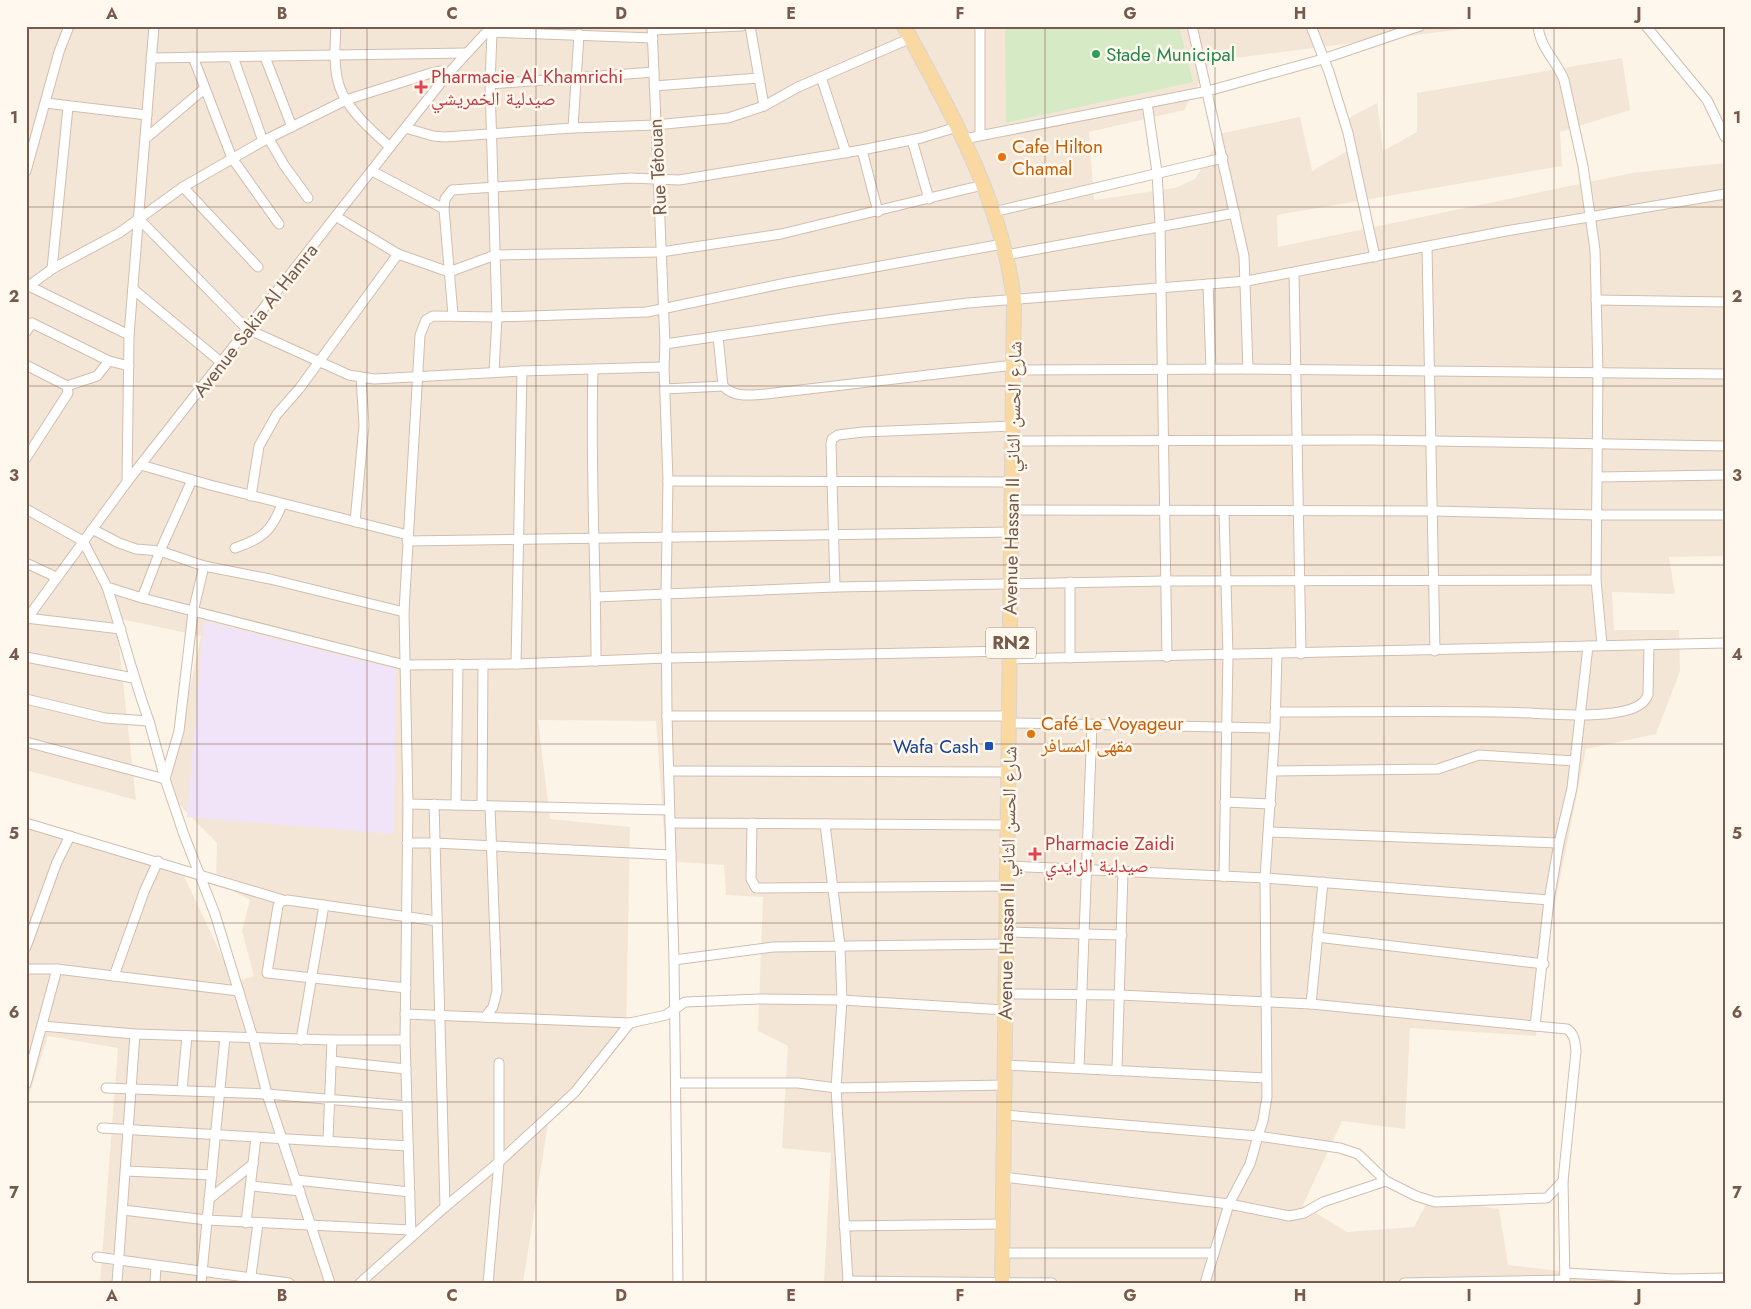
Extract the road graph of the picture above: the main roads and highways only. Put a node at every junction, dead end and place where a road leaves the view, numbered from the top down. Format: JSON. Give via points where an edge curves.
{"nodes":[{"id":1,"x":908,"y":32,"type":"edge"},
{"id":2,"x":1002,"y":1282,"type":"edge"}],
"edges":[{"from":1,"to":2,"type":"main road","name":"Avenue Hassan II شارع الحسن الثاني","number":"RN2","via":[[983,185],[1005,249],[1014,300]]}]}
